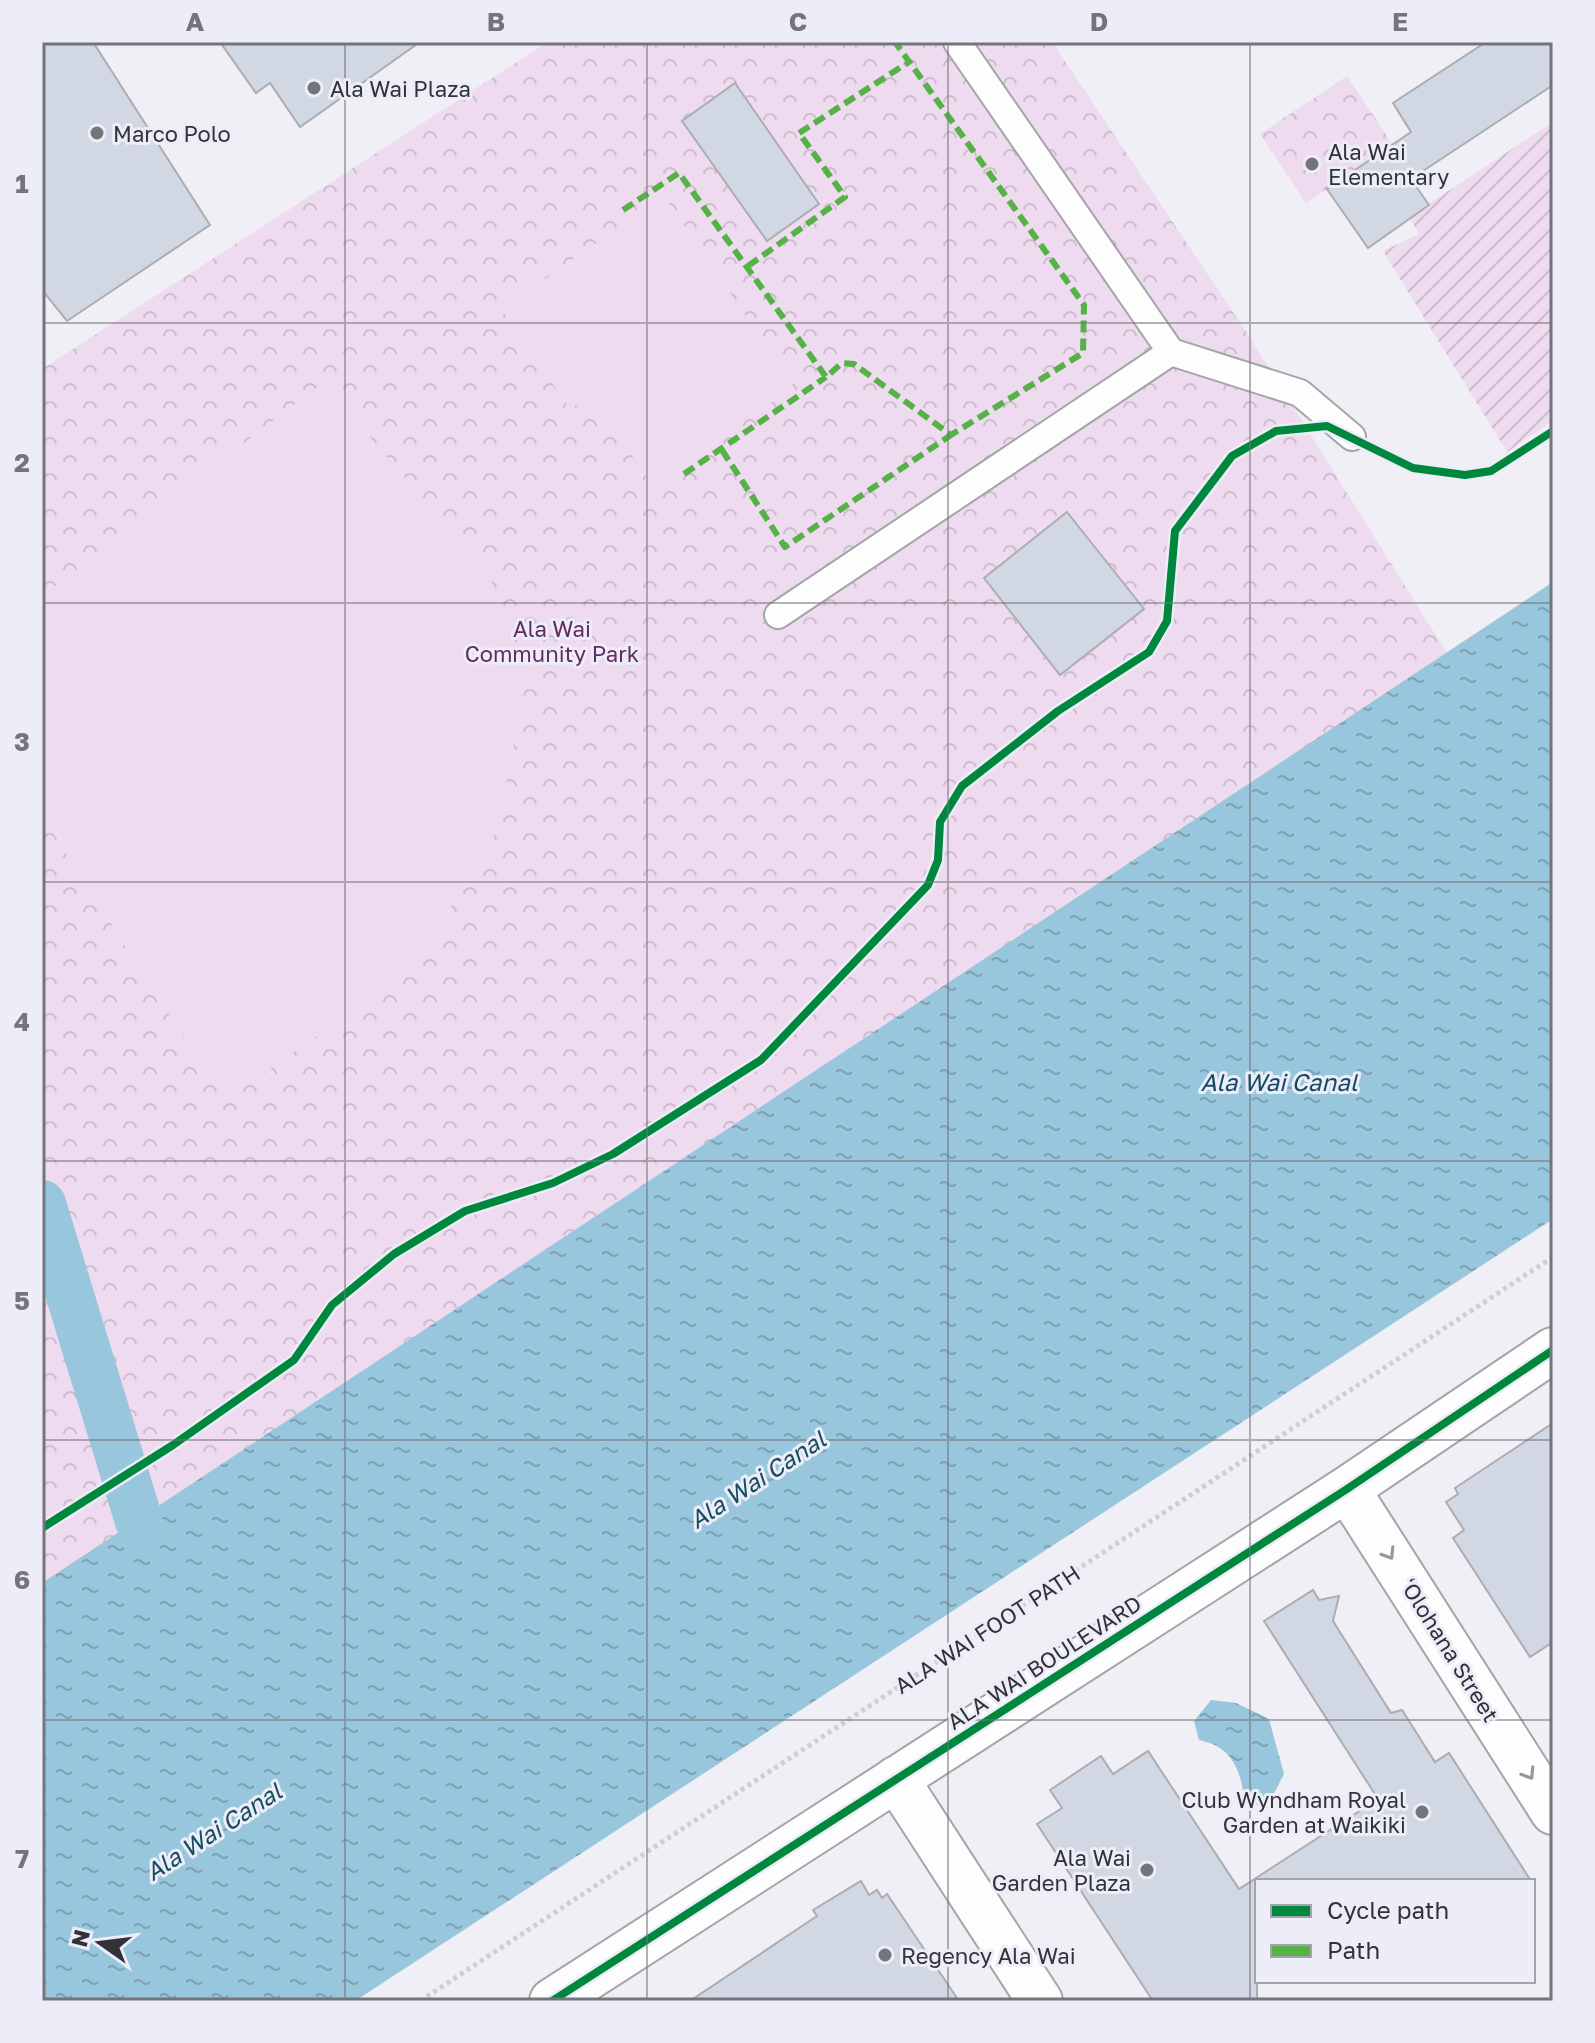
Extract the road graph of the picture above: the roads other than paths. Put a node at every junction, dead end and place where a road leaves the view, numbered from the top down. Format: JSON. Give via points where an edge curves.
{"nodes":[{"id":1,"x":957,"y":42,"type":"edge"},
{"id":2,"x":1171,"y":352,"type":"junction"},
{"id":3,"x":1352,"y":437,"type":"dead end"},
{"id":4,"x":778,"y":615,"type":"dead end"},
{"id":5,"x":1553,"y":1350,"type":"edge"},
{"id":6,"x":1347,"y":1489,"type":"junction"},
{"id":7,"x":896,"y":1779,"type":"junction"},
{"id":8,"x":1553,"y":1812,"type":"edge"},
{"id":9,"x":552,"y":2001,"type":"edge"},
{"id":10,"x":1040,"y":2001,"type":"edge"}],
"edges":[{"from":1,"to":2,"type":"lane"},
{"from":2,"to":3,"type":"lane","via":[[1300,393]]},
{"from":2,"to":4,"type":"lane"},
{"from":5,"to":6,"type":"main road","name":"ALA WAI BOULEVARD"},
{"from":6,"to":7,"type":"main road","name":"ALA WAI BOULEVARD"},
{"from":6,"to":8,"type":"main road","name":"ʻOlohana Street","one_way":true},
{"from":7,"to":9,"type":"main road","name":"ALA WAI BOULEVARD"},
{"from":7,"to":10,"type":"main road"}]}
